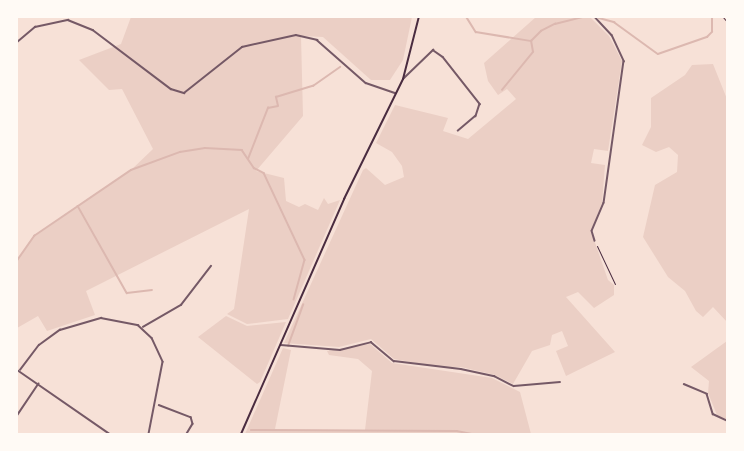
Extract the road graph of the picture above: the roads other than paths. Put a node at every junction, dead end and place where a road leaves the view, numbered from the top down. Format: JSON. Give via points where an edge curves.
{"nodes":[{"id":1,"x":419,"y":16,"type":"edge"},
{"id":2,"x":594,"y":16,"type":"edge"},
{"id":3,"x":16,"y":43,"type":"edge"},
{"id":4,"x":403,"y":79,"type":"junction"},
{"id":5,"x":397,"y":93,"type":"junction"},
{"id":6,"x":458,"y":131,"type":"dead end"},
{"id":7,"x":595,"y":241,"type":"road end"},
{"id":8,"x":211,"y":266,"type":"dead end"},
{"id":9,"x":142,"y":327,"type":"junction"},
{"id":10,"x":280,"y":345,"type":"junction"},
{"id":11,"x":18,"y":370,"type":"edge"},
{"id":12,"x":560,"y":382,"type":"dead end"},
{"id":13,"x":39,"y":384,"type":"junction"},
{"id":14,"x":684,"y":384,"type":"dead end"},
{"id":15,"x":158,"y":405,"type":"junction"},
{"id":16,"x":16,"y":417,"type":"edge"},
{"id":17,"x":728,"y":421,"type":"edge"},
{"id":18,"x":110,"y":435,"type":"edge"},
{"id":19,"x":149,"y":435,"type":"edge"},
{"id":20,"x":187,"y":435,"type":"edge"},
{"id":21,"x":241,"y":435,"type":"edge"}],
"edges":[{"from":1,"to":4,"type":"main road"},
{"from":2,"to":7,"type":"street","via":[[612,35],[624,61],[604,203],[592,231]]},
{"from":3,"to":5,"type":"street","via":[[35,27],[68,20],[93,30],[171,89],[184,93],[242,47],[296,35],[317,40],[366,83]]},
{"from":4,"to":5,"type":"main road"},
{"from":4,"to":6,"type":"street","via":[[433,50],[443,57],[480,104],[476,116]]},
{"from":5,"to":10,"type":"main road","via":[[348,190]]},
{"from":8,"to":9,"type":"street","via":[[185,302]]},
{"from":9,"to":11,"type":"street","via":[[109,318],[60,330],[39,345]]},
{"from":9,"to":15,"type":"street","via":[[163,362]]},
{"from":10,"to":12,"type":"street","via":[[340,350],[370,342],[394,361],[494,376],[514,386]]},
{"from":10,"to":21,"type":"main road"},
{"from":11,"to":13,"type":"street"},
{"from":13,"to":16,"type":"street"},
{"from":13,"to":18,"type":"street"},
{"from":14,"to":17,"type":"street","via":[[707,394],[713,414]]},
{"from":15,"to":19,"type":"street"},
{"from":15,"to":20,"type":"street","via":[[191,417],[192,427]]}]}
